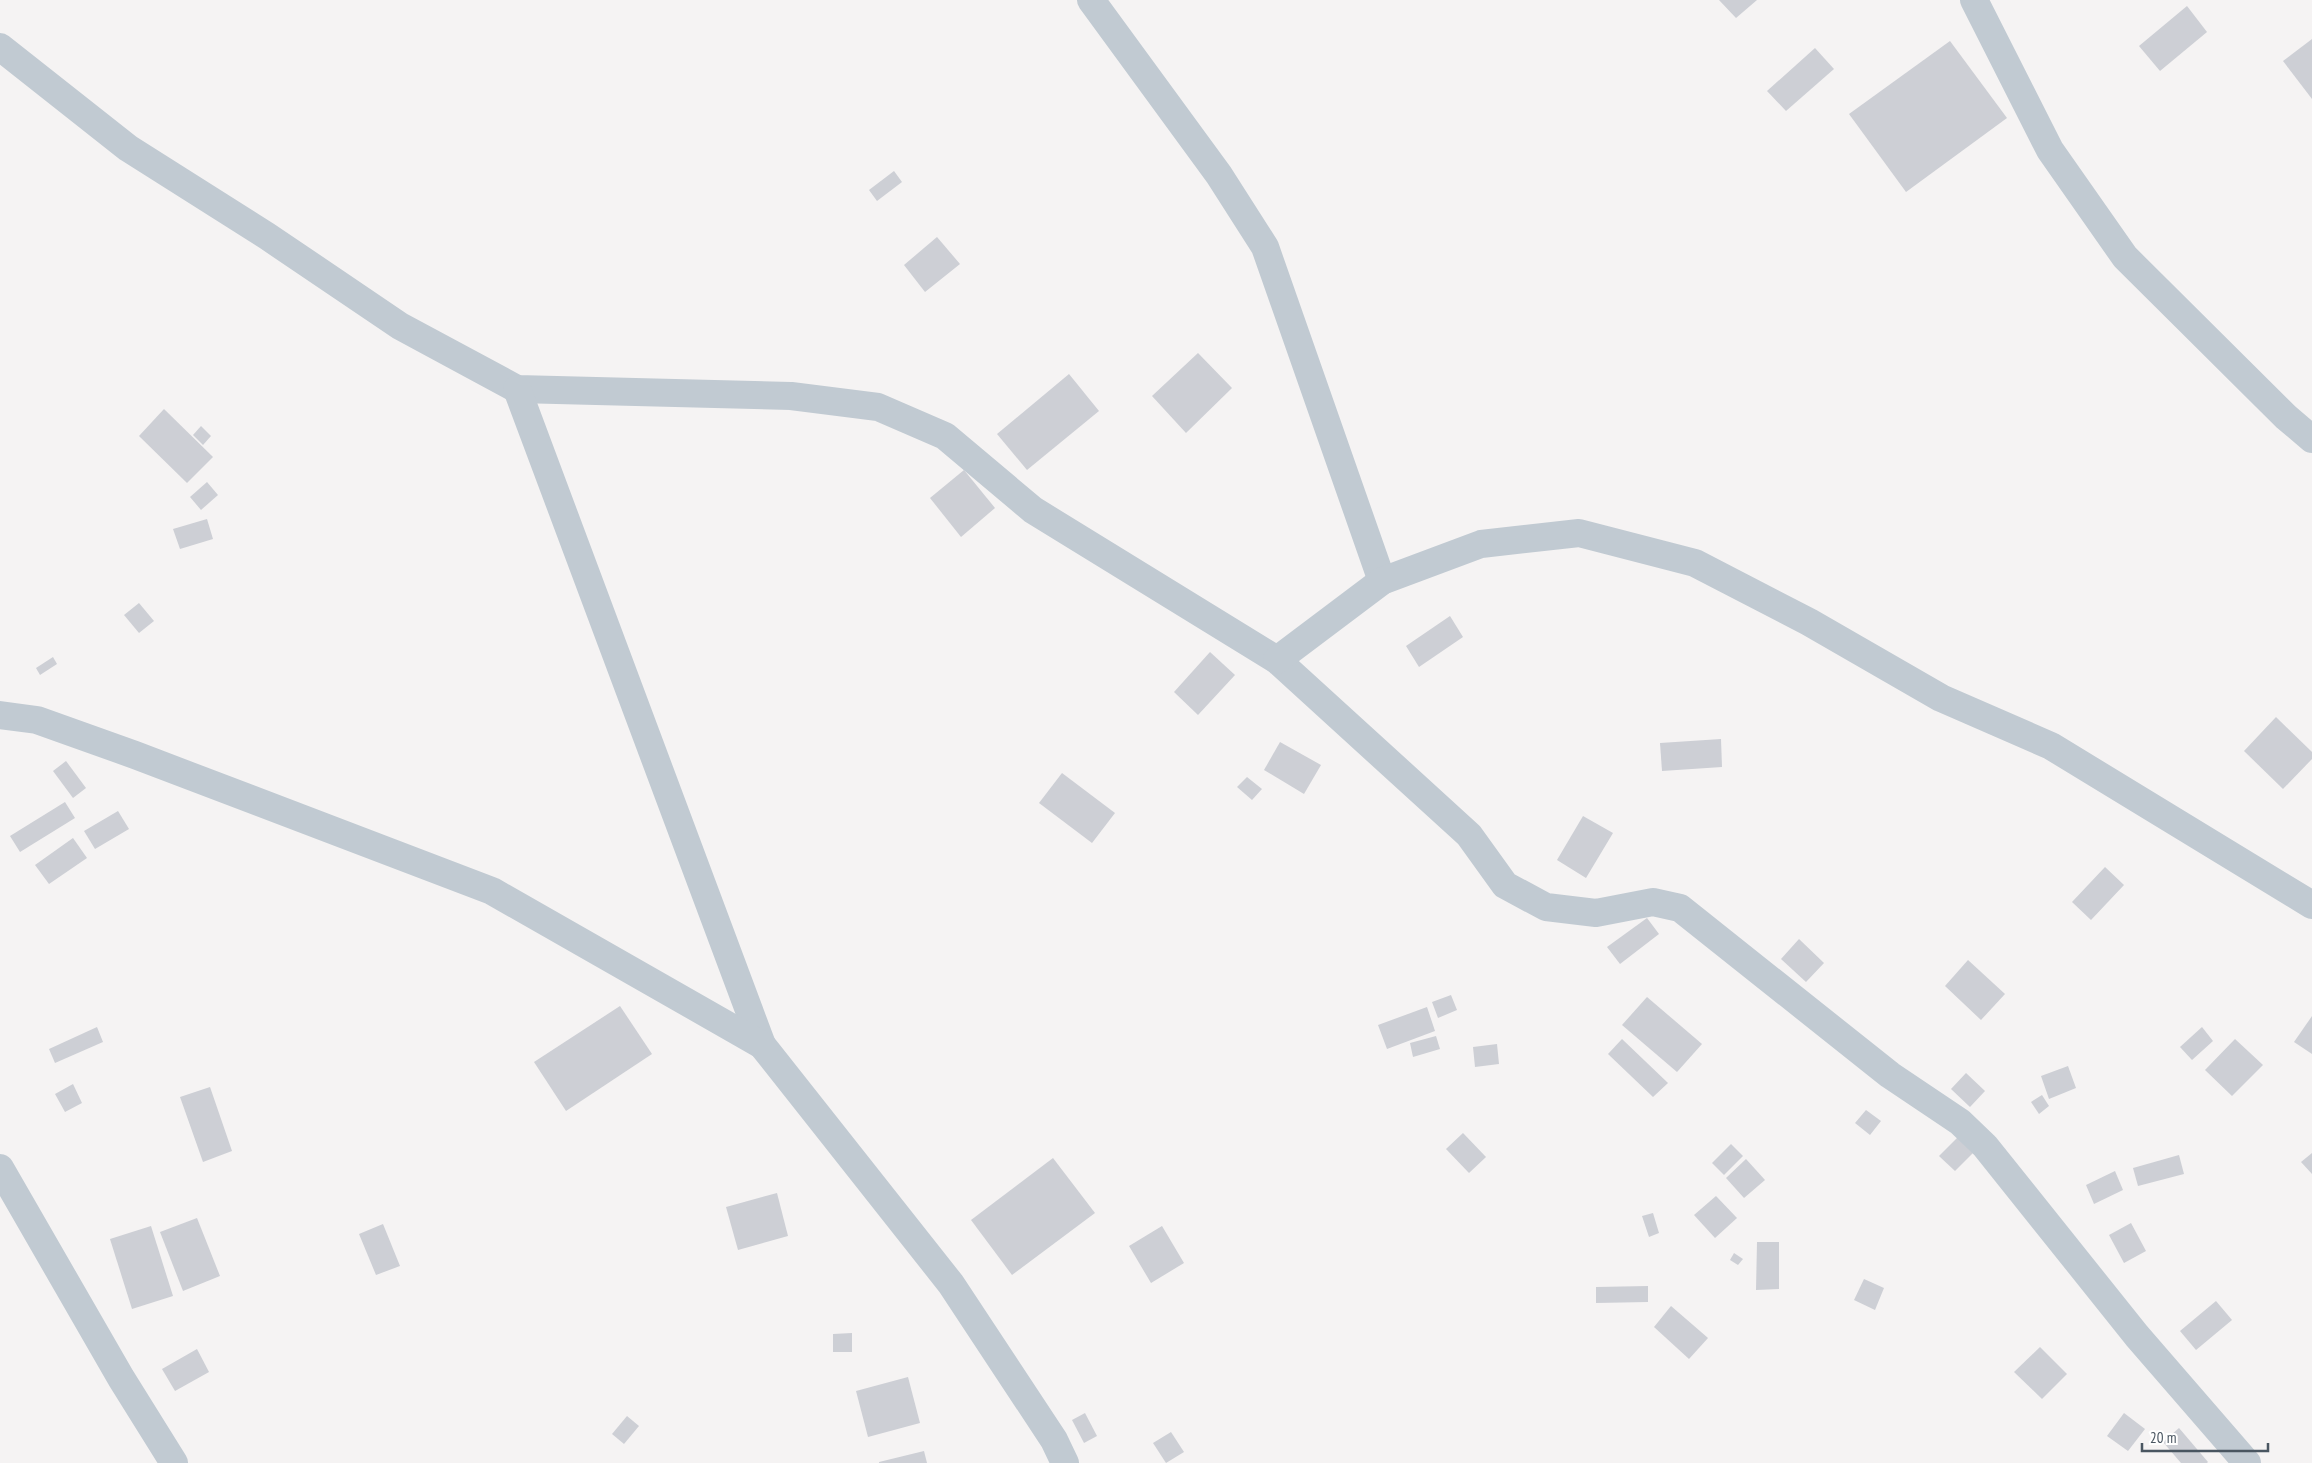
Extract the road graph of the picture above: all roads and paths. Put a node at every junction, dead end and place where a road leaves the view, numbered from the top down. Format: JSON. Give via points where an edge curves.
{"nodes":[{"id":1,"x":1091,"y":0,"type":"edge"},
{"id":2,"x":1974,"y":0,"type":"edge"},
{"id":3,"x":0,"y":47,"type":"edge"},
{"id":4,"x":518,"y":390,"type":"junction"},
{"id":5,"x":2312,"y":439,"type":"edge"},
{"id":6,"x":1382,"y":581,"type":"junction"},
{"id":7,"x":1277,"y":660,"type":"junction"},
{"id":8,"x":0,"y":715,"type":"edge"},
{"id":9,"x":2312,"y":905,"type":"edge"},
{"id":10,"x":762,"y":1045,"type":"junction"},
{"id":11,"x":0,"y":1168,"type":"edge"},
{"id":12,"x":174,"y":1463,"type":"edge"},
{"id":13,"x":1065,"y":1463,"type":"edge"},
{"id":14,"x":2247,"y":1463,"type":"edge"}],
"edges":[{"from":1,"to":6,"type":"street","via":[[1219,175],[1265,247]]},
{"from":2,"to":5,"type":"street","via":[[2050,150],[2125,257],[2286,418]]},
{"from":3,"to":4,"type":"street","via":[[128,148],[268,236],[400,326]]},
{"from":4,"to":7,"type":"street","via":[[790,396],[878,407],[945,436],[1033,510]]},
{"from":4,"to":10,"type":"street"},
{"from":6,"to":7,"type":"street"},
{"from":6,"to":9,"type":"street","via":[[1481,544],[1579,533],[1695,563],[1809,622],[1941,698],[2051,746]]},
{"from":7,"to":14,"type":"street","via":[[1470,835],[1506,885],[1546,907],[1596,913],[1653,902],[1680,908],[1890,1075],[1960,1122],[1985,1146],[2137,1336]]},
{"from":8,"to":10,"type":"street","via":[[37,720],[135,755],[492,891]]},
{"from":10,"to":13,"type":"street","via":[[951,1284],[1054,1440]]},
{"from":11,"to":12,"type":"street"}]}
